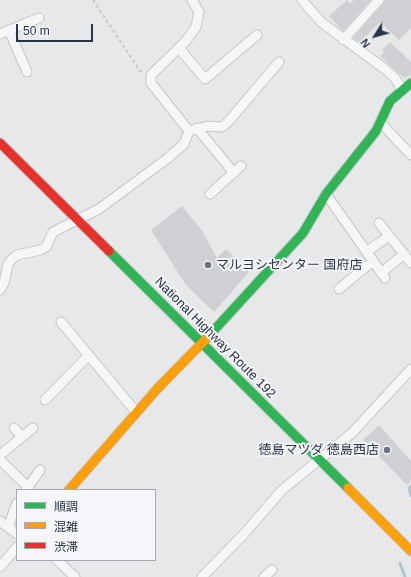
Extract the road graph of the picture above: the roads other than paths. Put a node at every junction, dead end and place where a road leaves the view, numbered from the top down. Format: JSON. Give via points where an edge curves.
{"nodes":[{"id":1,"x":192,"y":0,"type":"edge"},
{"id":2,"x":302,"y":0,"type":"edge"},
{"id":3,"x":380,"y":0,"type":"edge"},
{"id":4,"x":39,"y":18,"type":"dead end"},
{"id":5,"x":9,"y":30,"type":"junction"},
{"id":6,"x":0,"y":34,"type":"edge"},
{"id":7,"x":257,"y":35,"type":"dead end"},
{"id":8,"x":343,"y":40,"type":"junction"},
{"id":9,"x":179,"y":48,"type":"junction"},
{"id":10,"x":279,"y":62,"type":"dead end"},
{"id":11,"x":27,"y":72,"type":"dead end"},
{"id":12,"x":411,"y":83,"type":"edge"},
{"id":13,"x":402,"y":90,"type":"junction"},
{"id":14,"x":380,"y":122,"type":"junction"},
{"id":15,"x":193,"y":129,"type":"junction"},
{"id":16,"x":0,"y":143,"type":"edge"},
{"id":17,"x":411,"y":155,"type":"edge"},
{"id":18,"x":241,"y":166,"type":"dead end"},
{"id":19,"x":234,"y":173,"type":"junction"},
{"id":20,"x":210,"y":194,"type":"dead end"},
{"id":21,"x":326,"y":194,"type":"junction"},
{"id":22,"x":78,"y":220,"type":"junction"},
{"id":23,"x":379,"y":224,"type":"dead end"},
{"id":24,"x":389,"y":236,"type":"junction"},
{"id":25,"x":366,"y":252,"type":"junction"},
{"id":26,"x":404,"y":254,"type":"junction"},
{"id":27,"x":373,"y":261,"type":"junction"},
{"id":28,"x":411,"y":263,"type":"edge"},
{"id":29,"x":339,"y":289,"type":"dead end"},
{"id":30,"x":0,"y":290,"type":"edge"},
{"id":31,"x":61,"y":322,"type":"dead end"},
{"id":32,"x":203,"y":344,"type":"junction"},
{"id":33,"x":89,"y":355,"type":"junction"},
{"id":34,"x":411,"y":369,"type":"edge"},
{"id":35,"x":44,"y":400,"type":"dead end"},
{"id":36,"x":136,"y":412,"type":"junction"},
{"id":37,"x":14,"y":428,"type":"dead end"},
{"id":38,"x":33,"y":428,"type":"dead end"},
{"id":39,"x":22,"y":437,"type":"junction"},
{"id":40,"x":0,"y":455,"type":"edge"},
{"id":41,"x":0,"y":460,"type":"edge"},
{"id":42,"x":320,"y":461,"type":"junction"},
{"id":43,"x":40,"y":470,"type":"dead end"},
{"id":44,"x":27,"y":489,"type":"edge"},
{"id":45,"x":70,"y":489,"type":"edge"},
{"id":46,"x":16,"y":505,"type":"edge"},
{"id":47,"x":4,"y":524,"type":"edge"},
{"id":48,"x":16,"y":533,"type":"edge"},
{"id":49,"x":16,"y":548,"type":"edge"},
{"id":50,"x":411,"y":551,"type":"edge"},
{"id":51,"x":57,"y":561,"type":"edge"},
{"id":52,"x":0,"y":567,"type":"edge"},
{"id":53,"x":272,"y":570,"type":"dead end"},
{"id":54,"x":75,"y":577,"type":"edge"},
{"id":55,"x":202,"y":577,"type":"edge"},
{"id":56,"x":264,"y":577,"type":"edge"}],
"edges":[{"from":1,"to":9,"type":"street","via":[[199,12],[196,27]]},
{"from":2,"to":8,"type":"street","via":[[321,22]]},
{"from":3,"to":8,"type":"street"},
{"from":4,"to":5,"type":"street"},
{"from":5,"to":6,"type":"street"},
{"from":5,"to":11,"type":"street"},
{"from":7,"to":9,"type":"street","via":[[205,79]]},
{"from":8,"to":13,"type":"street","via":[[385,69],[395,78]]},
{"from":9,"to":15,"type":"street","via":[[151,75],[151,83]]},
{"from":10,"to":15,"type":"street","via":[[222,127]]},
{"from":12,"to":13,"type":"main road"},
{"from":13,"to":14,"type":"main road","via":[[390,102]]},
{"from":14,"to":17,"type":"street"},
{"from":14,"to":21,"type":"main road","via":[[376,131]]},
{"from":15,"to":19,"type":"street"},
{"from":15,"to":22,"type":"street","via":[[184,144],[168,158],[99,209]]},
{"from":16,"to":22,"type":"main road","name":"National Highway Route 192"},
{"from":18,"to":19,"type":"street"},
{"from":19,"to":20,"type":"street"},
{"from":21,"to":25,"type":"street"},
{"from":21,"to":32,"type":"main road","via":[[303,233]]},
{"from":22,"to":30,"type":"street","via":[[53,232],[46,247],[17,255],[12,259]]},
{"from":22,"to":32,"type":"main road","name":"National Highway Route 192"},
{"from":23,"to":24,"type":"street"},
{"from":24,"to":25,"type":"street"},
{"from":24,"to":26,"type":"street"},
{"from":25,"to":27,"type":"street"},
{"from":26,"to":27,"type":"street","via":[[383,275]]},
{"from":26,"to":28,"type":"street"},
{"from":27,"to":29,"type":"street"},
{"from":31,"to":33,"type":"street"},
{"from":32,"to":36,"type":"main road"},
{"from":32,"to":42,"type":"main road","name":"National Highway Route 192"},
{"from":33,"to":35,"type":"street"},
{"from":33,"to":36,"type":"street"},
{"from":34,"to":42,"type":"street","via":[[352,434]]},
{"from":36,"to":45,"type":"main road"},
{"from":37,"to":39,"type":"street"},
{"from":38,"to":39,"type":"street"},
{"from":39,"to":40,"type":"street"},
{"from":41,"to":44,"type":"street"},
{"from":42,"to":50,"type":"main road","name":"National Highway Route 192"},
{"from":42,"to":55,"type":"street","via":[[282,490]]},
{"from":43,"to":44,"type":"street"},
{"from":46,"to":47,"type":"street"},
{"from":47,"to":48,"type":"street"},
{"from":49,"to":52,"type":"street"},
{"from":51,"to":54,"type":"street"},
{"from":53,"to":56,"type":"street"}]}
